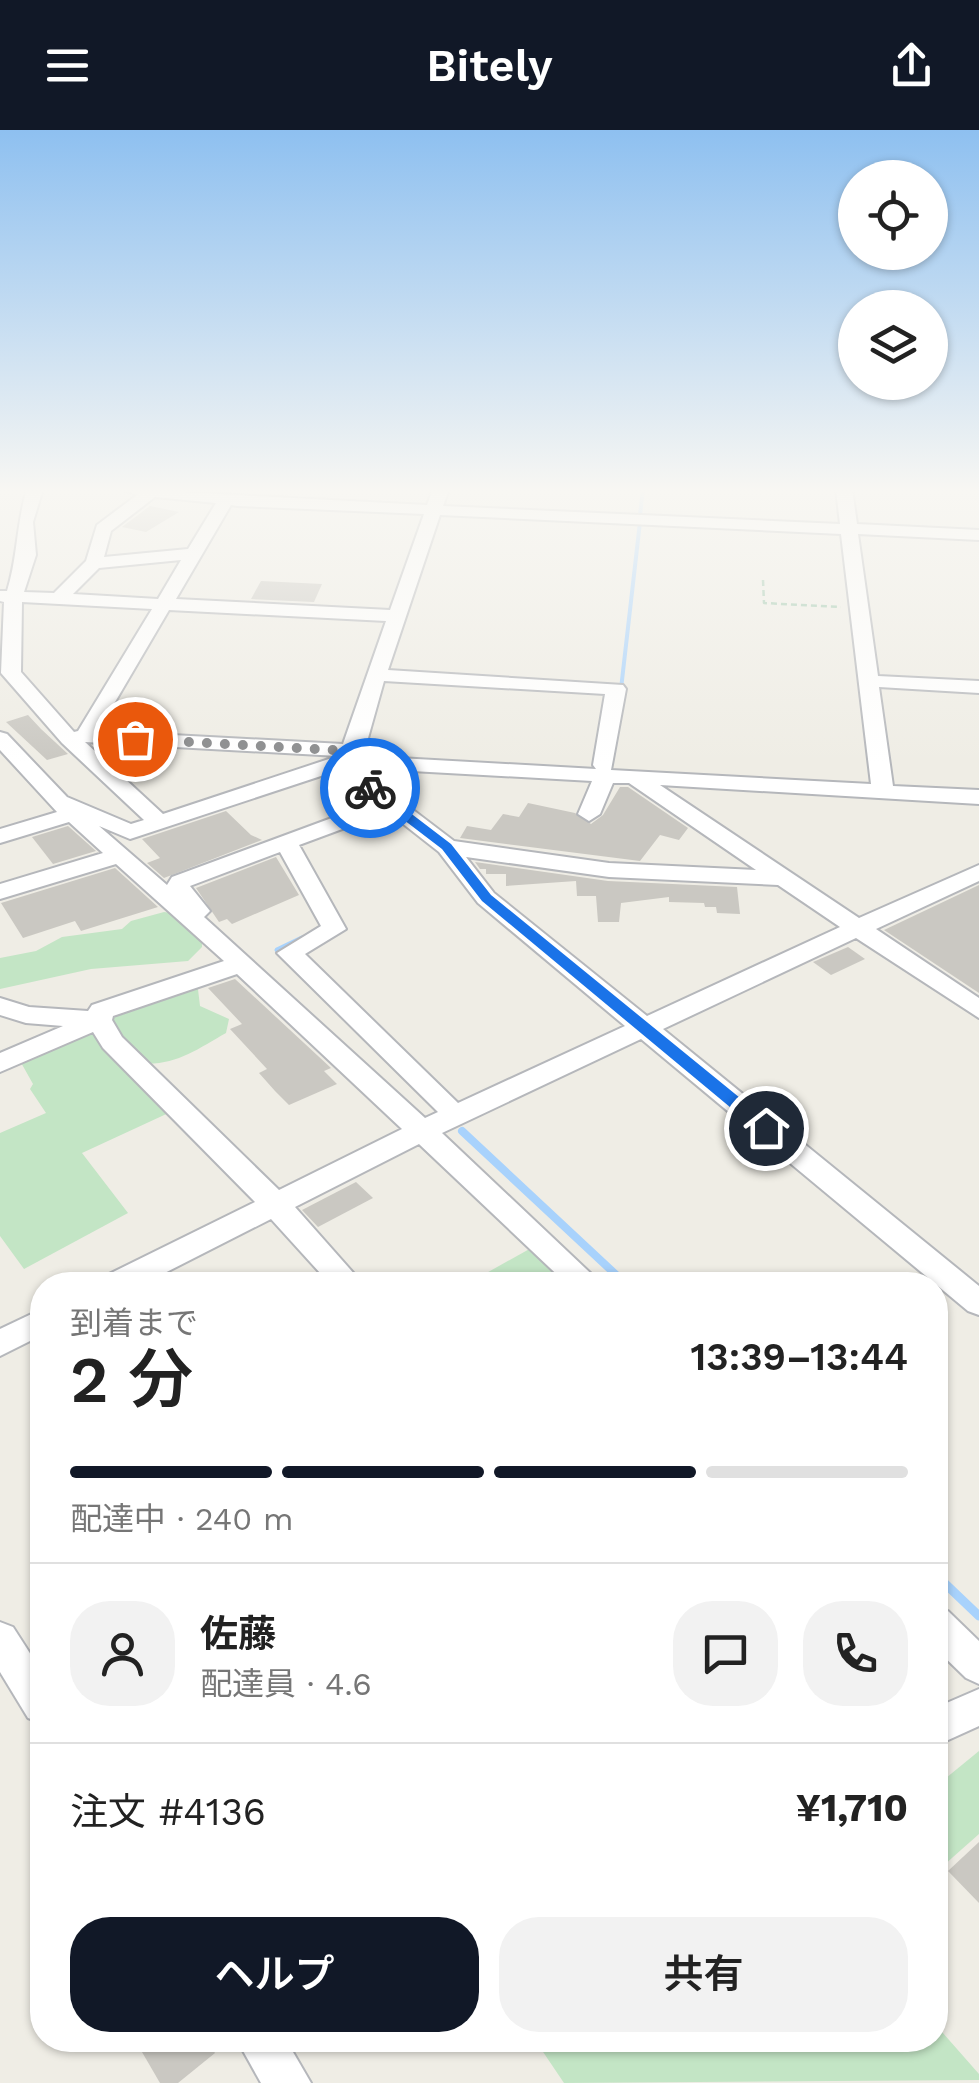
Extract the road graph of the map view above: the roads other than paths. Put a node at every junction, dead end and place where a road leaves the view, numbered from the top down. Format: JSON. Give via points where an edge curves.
{"nodes":[{"id":1,"x":78,"y":580,"type":"edge"},
{"id":2,"x":180,"y":580,"type":"edge"},
{"id":3,"x":184,"y":580,"type":"edge"},
{"id":4,"x":410,"y":580,"type":"edge"},
{"id":5,"x":856,"y":580,"type":"edge"},
{"id":6,"x":9,"y":596,"type":"edge"},
{"id":7,"x":60,"y":598,"type":"junction"},
{"id":8,"x":170,"y":604,"type":"junction"},
{"id":9,"x":397,"y":616,"type":"junction"},
{"id":10,"x":377,"y":675,"type":"junction"},
{"id":11,"x":869,"y":681,"type":"junction"},
{"id":12,"x":979,"y":687,"type":"edge"},
{"id":13,"x":85,"y":737,"type":"junction"},
{"id":14,"x":0,"y":738,"type":"edge"},
{"id":15,"x":346,"y":759,"type":"junction"},
{"id":16,"x":604,"y":771,"type":"junction"},
{"id":17,"x":634,"y":777,"type":"junction"},
{"id":18,"x":882,"y":787,"type":"junction"},
{"id":19,"x":979,"y":797,"type":"edge"},
{"id":20,"x":389,"y":804,"type":"junction"},
{"id":21,"x":66,"y":808,"type":"junction"},
{"id":22,"x":589,"y":814,"type":"dead end"},
{"id":23,"x":161,"y":824,"type":"junction"},
{"id":24,"x":0,"y":836,"type":"edge"},
{"id":25,"x":286,"y":843,"type":"junction"},
{"id":26,"x":447,"y":846,"type":"junction"},
{"id":27,"x":117,"y":856,"type":"junction"},
{"id":28,"x":979,"y":872,"type":"edge"},
{"id":29,"x":782,"y":878,"type":"junction"},
{"id":30,"x":0,"y":892,"type":"edge"},
{"id":31,"x":197,"y":923,"type":"junction"},
{"id":32,"x":859,"y":929,"type":"junction"},
{"id":33,"x":242,"y":964,"type":"junction"},
{"id":34,"x":0,"y":1006,"type":"edge"},
{"id":35,"x":979,"y":1010,"type":"edge"},
{"id":36,"x":100,"y":1020,"type":"junction"},
{"id":37,"x":644,"y":1028,"type":"junction"},
{"id":38,"x":0,"y":1063,"type":"edge"},
{"id":39,"x":445,"y":1105,"type":"dead end"},
{"id":40,"x":422,"y":1131,"type":"junction"},
{"id":41,"x":276,"y":1204,"type":"junction"},
{"id":42,"x":140,"y":1272,"type":"edge"},
{"id":43,"x":337,"y":1272,"type":"edge"},
{"id":44,"x":574,"y":1272,"type":"edge"},
{"id":45,"x":940,"y":1272,"type":"edge"},
{"id":46,"x":948,"y":1278,"type":"edge"},
{"id":47,"x":979,"y":1304,"type":"edge"},
{"id":48,"x":30,"y":1328,"type":"edge"},
{"id":49,"x":0,"y":1344,"type":"edge"},
{"id":50,"x":948,"y":1636,"type":"edge"},
{"id":51,"x":0,"y":1639,"type":"edge"},
{"id":52,"x":979,"y":1666,"type":"edge"},
{"id":53,"x":30,"y":1686,"type":"edge"},
{"id":54,"x":979,"y":1707,"type":"edge"},
{"id":55,"x":948,"y":1721,"type":"edge"},
{"id":56,"x":268,"y":2052,"type":"edge"},
{"id":57,"x":288,"y":2083,"type":"edge"}],
"edges":[{"from":1,"to":7,"type":"street"},
{"from":2,"to":8,"type":"street"},
{"from":3,"to":8,"type":"street"},
{"from":4,"to":9,"type":"street"},
{"from":5,"to":11,"type":"street"},
{"from":6,"to":7,"type":"street"},
{"from":6,"to":13,"type":"street","via":[[11,673]]},
{"from":7,"to":8,"type":"street"},
{"from":8,"to":9,"type":"street"},
{"from":8,"to":13,"type":"street"},
{"from":9,"to":10,"type":"street"},
{"from":10,"to":15,"type":"street"},
{"from":10,"to":16,"type":"street","via":[[616,689]]},
{"from":11,"to":12,"type":"street"},
{"from":11,"to":18,"type":"street"},
{"from":13,"to":15,"type":"street"},
{"from":13,"to":23,"type":"street"},
{"from":14,"to":21,"type":"street"},
{"from":15,"to":16,"type":"street"},
{"from":15,"to":20,"type":"street"},
{"from":15,"to":23,"type":"street"},
{"from":16,"to":17,"type":"street"},
{"from":16,"to":18,"type":"street"},
{"from":16,"to":22,"type":"street"},
{"from":17,"to":18,"type":"street"},
{"from":17,"to":29,"type":"street"},
{"from":18,"to":19,"type":"street"},
{"from":20,"to":25,"type":"street"},
{"from":20,"to":26,"type":"street"},
{"from":21,"to":23,"type":"street","via":[[78,807],[130,832]]},
{"from":21,"to":24,"type":"street"},
{"from":21,"to":27,"type":"street"},
{"from":25,"to":31,"type":"street","via":[[180,882],[203,917]]},
{"from":25,"to":39,"type":"street","via":[[334,929],[290,952]]},
{"from":26,"to":29,"type":"street","via":[[609,870]]},
{"from":26,"to":37,"type":"street","via":[[486,898]]},
{"from":27,"to":30,"type":"street"},
{"from":27,"to":31,"type":"street"},
{"from":28,"to":32,"type":"street"},
{"from":29,"to":32,"type":"street"},
{"from":31,"to":33,"type":"street"},
{"from":32,"to":35,"type":"street"},
{"from":32,"to":37,"type":"street"},
{"from":33,"to":36,"type":"street","via":[[101,1011]]},
{"from":33,"to":40,"type":"street"},
{"from":34,"to":36,"type":"street","via":[[40,1017]]},
{"from":36,"to":38,"type":"street"},
{"from":36,"to":41,"type":"street","via":[[112,1042]]},
{"from":37,"to":40,"type":"street"},
{"from":37,"to":45,"type":"street"},
{"from":40,"to":41,"type":"street"},
{"from":40,"to":44,"type":"street"},
{"from":41,"to":42,"type":"street"},
{"from":41,"to":43,"type":"street"},
{"from":46,"to":47,"type":"street"},
{"from":48,"to":49,"type":"street"},
{"from":50,"to":52,"type":"street"},
{"from":51,"to":53,"type":"street"},
{"from":54,"to":55,"type":"street"},
{"from":56,"to":57,"type":"street"}]}
